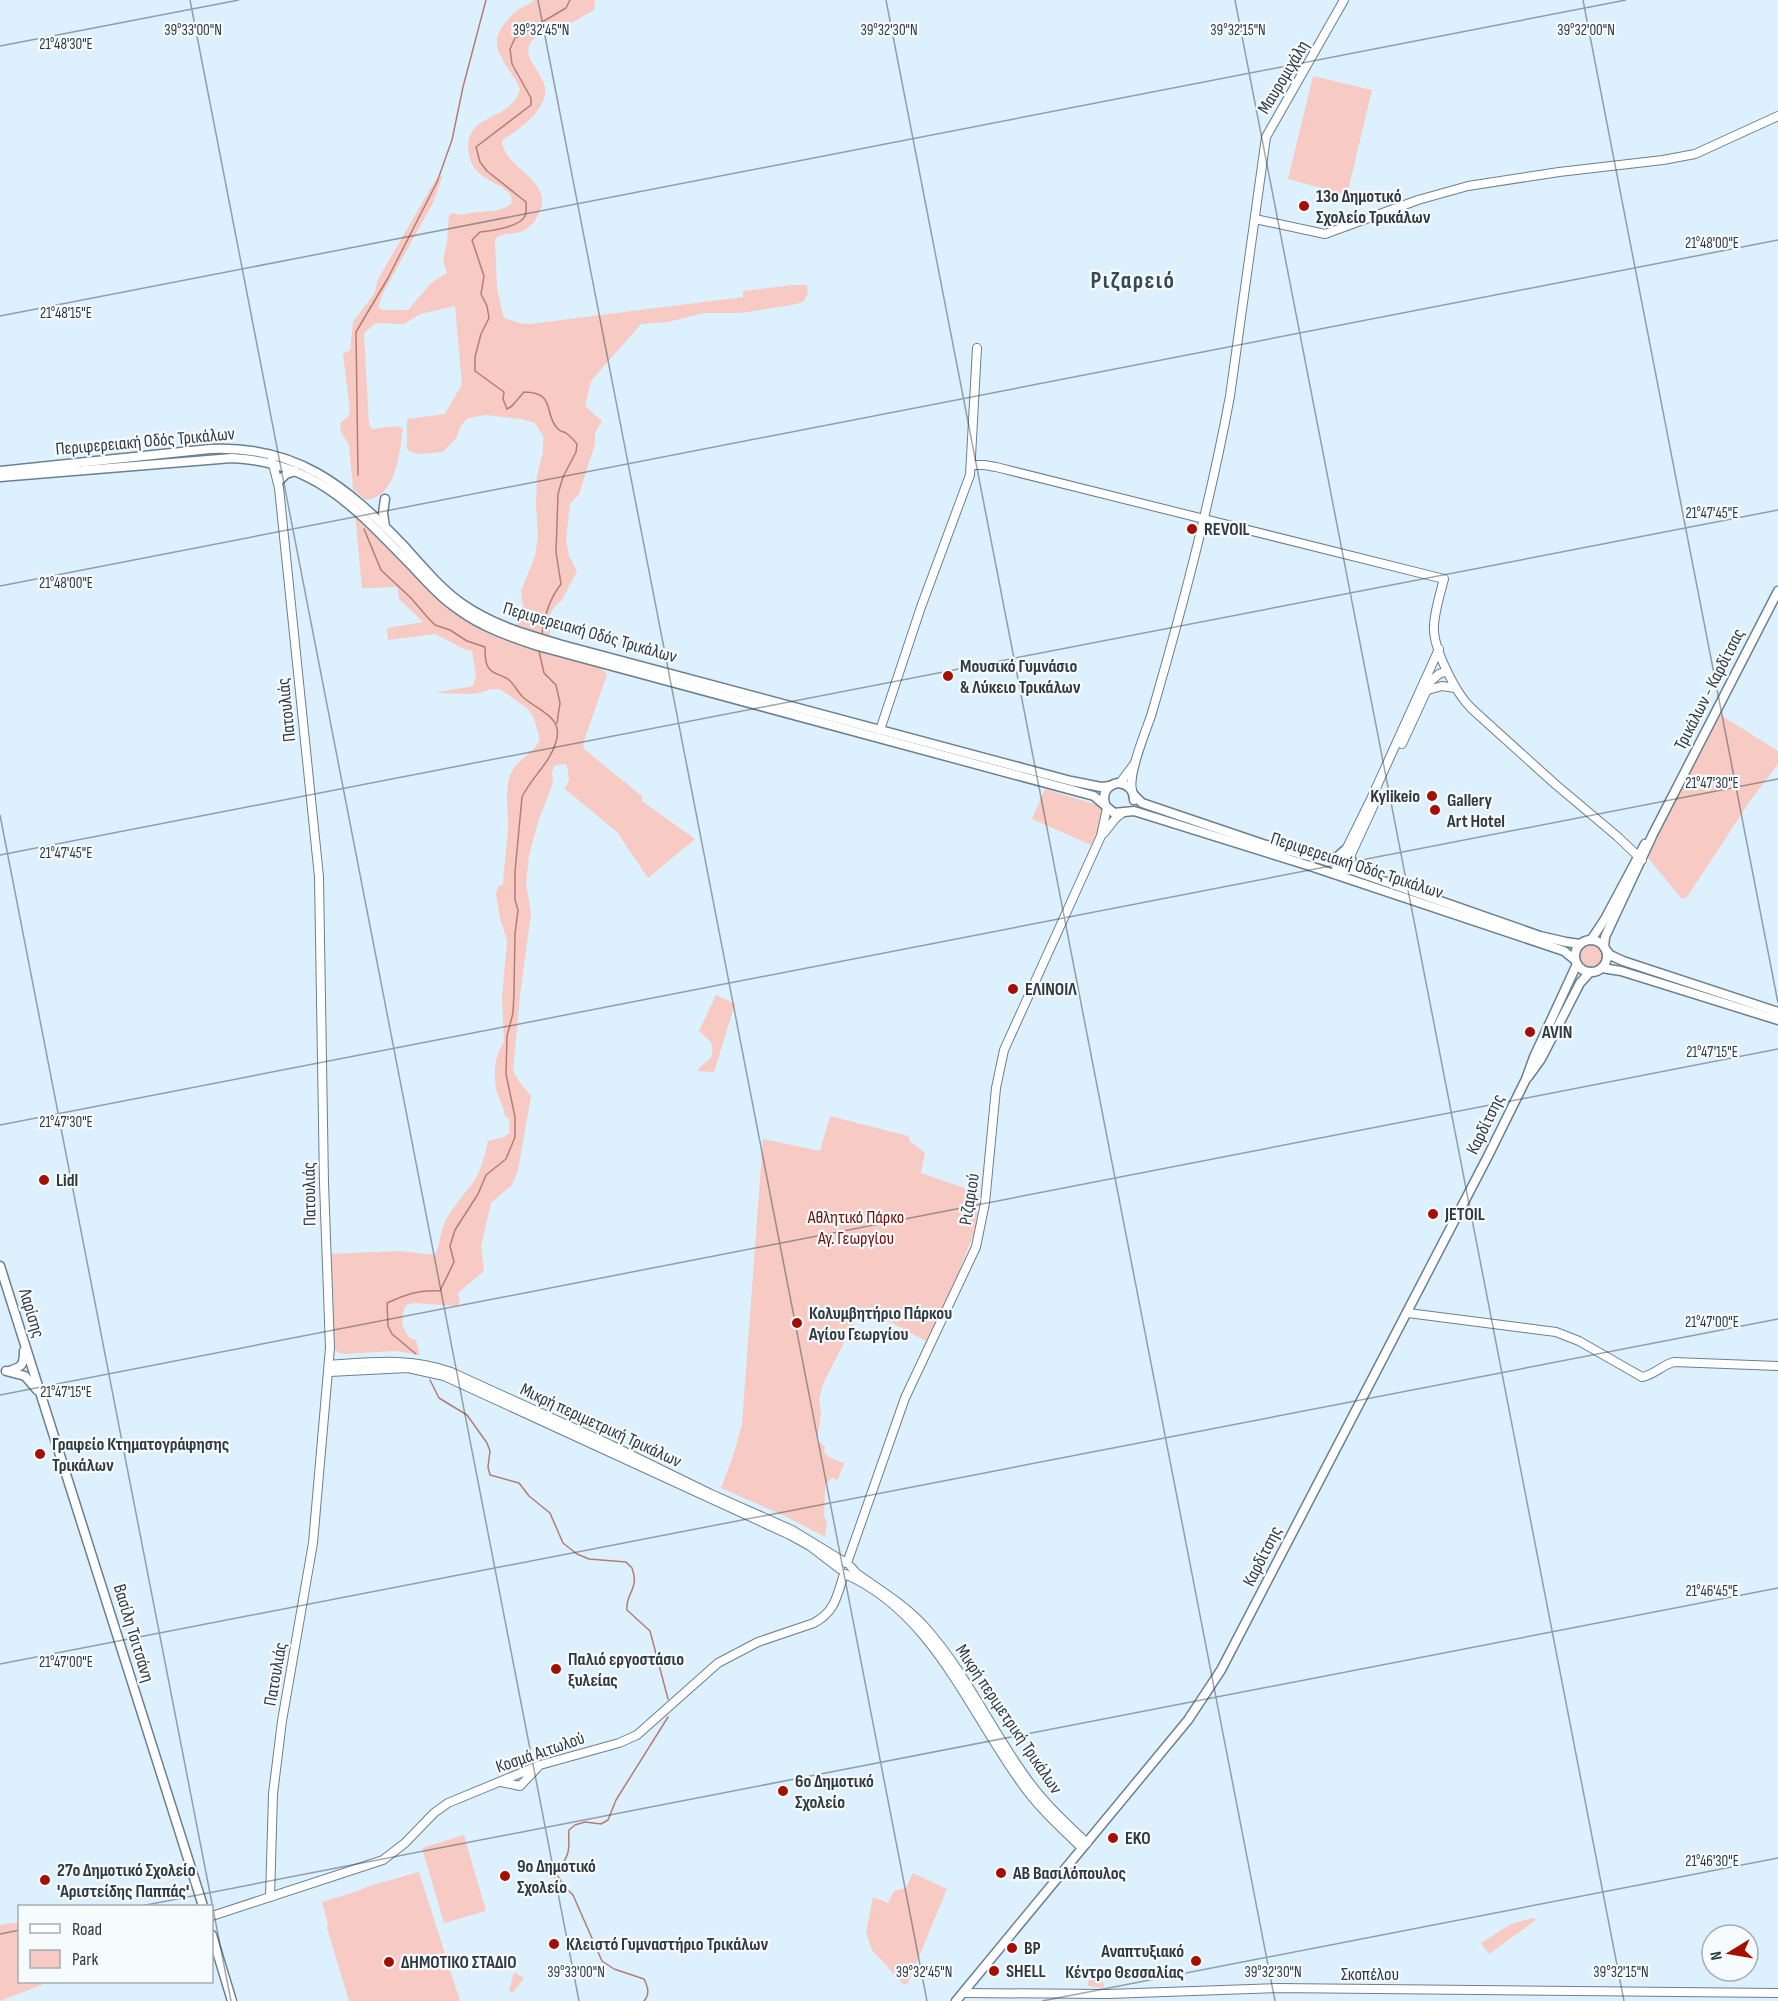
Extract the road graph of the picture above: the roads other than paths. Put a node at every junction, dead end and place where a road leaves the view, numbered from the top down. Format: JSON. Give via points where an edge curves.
{"nodes":[{"id":1,"x":1344,"y":0,"type":"edge"},
{"id":2,"x":1778,"y":116,"type":"edge"},
{"id":3,"x":1255,"y":219,"type":"junction"},
{"id":4,"x":977,"y":348,"type":"dead end"},
{"id":5,"x":275,"y":460,"type":"junction"},
{"id":6,"x":971,"y":465,"type":"junction"},
{"id":7,"x":0,"y":471,"type":"edge"},
{"id":8,"x":295,"y":471,"type":"junction"},
{"id":9,"x":0,"y":477,"type":"edge"},
{"id":10,"x":280,"y":484,"type":"junction"},
{"id":11,"x":385,"y":499,"type":"dead end"},
{"id":12,"x":1203,"y":520,"type":"junction"},
{"id":13,"x":386,"y":527,"type":"junction"},
{"id":14,"x":1778,"y":591,"type":"edge"},
{"id":15,"x":1439,"y":649,"type":"junction"},
{"id":16,"x":1447,"y":669,"type":"junction"},
{"id":17,"x":1428,"y":674,"type":"junction"},
{"id":18,"x":1455,"y":688,"type":"junction"},
{"id":19,"x":1428,"y":690,"type":"junction"},
{"id":20,"x":880,"y":730,"type":"junction"},
{"id":21,"x":1136,"y":762,"type":"junction"},
{"id":22,"x":1120,"y":783,"type":"junction"},
{"id":23,"x":1110,"y":786,"type":"junction"},
{"id":24,"x":1133,"y":793,"type":"junction"},
{"id":25,"x":1106,"y":806,"type":"junction"},
{"id":26,"x":1124,"y":813,"type":"junction"},
{"id":27,"x":1101,"y":836,"type":"junction"},
{"id":28,"x":1348,"y":853,"type":"junction"},
{"id":29,"x":1640,"y":858,"type":"junction"},
{"id":30,"x":1323,"y":860,"type":"junction"},
{"id":31,"x":1341,"y":866,"type":"junction"},
{"id":32,"x":1359,"y":872,"type":"junction"},
{"id":33,"x":1337,"y":876,"type":"junction"},
{"id":34,"x":1591,"y":940,"type":"junction"},
{"id":35,"x":1580,"y":944,"type":"junction"},
{"id":36,"x":1605,"y":949,"type":"junction"},
{"id":37,"x":1576,"y":962,"type":"junction"},
{"id":38,"x":1602,"y":968,"type":"junction"},
{"id":39,"x":1588,"y":974,"type":"junction"},
{"id":40,"x":1778,"y":1012,"type":"edge"},
{"id":41,"x":1778,"y":1020,"type":"edge"},
{"id":42,"x":1526,"y":1079,"type":"junction"},
{"id":43,"x":0,"y":1266,"type":"edge"},
{"id":44,"x":1408,"y":1313,"type":"junction"},
{"id":45,"x":24,"y":1342,"type":"junction"},
{"id":46,"x":1778,"y":1366,"type":"edge"},
{"id":47,"x":329,"y":1368,"type":"junction"},
{"id":48,"x":33,"y":1370,"type":"junction"},
{"id":49,"x":3,"y":1372,"type":"edge"},
{"id":50,"x":42,"y":1401,"type":"junction"},
{"id":51,"x":845,"y":1568,"type":"junction"},
{"id":52,"x":540,"y":1765,"type":"junction"},
{"id":53,"x":498,"y":1782,"type":"junction"},
{"id":54,"x":1084,"y":1845,"type":"junction"},
{"id":55,"x":270,"y":1897,"type":"junction"},
{"id":56,"x":202,"y":1905,"type":"edge"},
{"id":57,"x":213,"y":1916,"type":"edge"},
{"id":58,"x":213,"y":1938,"type":"edge"},
{"id":59,"x":1778,"y":1993,"type":"edge"},
{"id":60,"x":959,"y":1997,"type":"edge"},
{"id":61,"x":232,"y":2001,"type":"edge"}],
"edges":[{"from":1,"to":3,"type":"street","name":"Μαυρομιχάλη","via":[[1266,137]]},
{"from":2,"to":3,"type":"street","via":[[1695,154],[1468,186],[1325,234]]},
{"from":3,"to":12,"type":"street","via":[[1230,396]]},
{"from":4,"to":6,"type":"street"},
{"from":5,"to":7,"type":"main road","name":"Περιφερειακή Οδός Τρικάλων","via":[[242,449],[210,449]]},
{"from":5,"to":8,"type":"main road","name":"Περιφερειακή Οδός Τρικάλων"},
{"from":5,"to":9,"type":"main road","name":"Περιφερειακή Οδός Τρικάλων","via":[[232,458]]},
{"from":5,"to":10,"type":"street","name":"Πατουλιάς"},
{"from":5,"to":13,"type":"main road","name":"Περιφερειακή Οδός Τρικάλων","via":[[310,469],[338,484]]},
{"from":6,"to":12,"type":"street","via":[[996,467]]},
{"from":6,"to":20,"type":"street"},
{"from":8,"to":10,"type":"main road","via":[[286,474]]},
{"from":8,"to":25,"type":"main road","name":"Περιφερειακή Οδός Τρικάλων","via":[[341,496],[442,597],[468,617],[497,631],[538,646],[1094,796]]},
{"from":10,"to":47,"type":"street","name":"Πατουλιάς","via":[[319,878]]},
{"from":11,"to":13,"type":"main road"},
{"from":12,"to":15,"type":"street","via":[[1444,579],[1434,626]]},
{"from":12,"to":21,"type":"street"},
{"from":13,"to":20,"type":"main road","name":"Περιφερειακή Οδός Τρικάλων","via":[[447,591],[498,624]]},
{"from":14,"to":29,"type":"main road","name":"Τρικάλων - Καρδίτσας"},
{"from":15,"to":16,"type":"street"},
{"from":15,"to":17,"type":"street"},
{"from":16,"to":17,"type":"street"},
{"from":16,"to":18,"type":"street"},
{"from":16,"to":19,"type":"street","via":[[1434,678]]},
{"from":17,"to":28,"type":"street"},
{"from":18,"to":19,"type":"street"},
{"from":18,"to":29,"type":"street","via":[[1472,709]]},
{"from":19,"to":28,"type":"street"},
{"from":20,"to":23,"type":"main road","name":"Περιφερειακή Οδός Τρικάλων","via":[[1071,781]]},
{"from":21,"to":22,"type":"street"},
{"from":21,"to":24,"type":"street","via":[[1131,782]]},
{"from":22,"to":23,"type":"main road"},
{"from":22,"to":24,"type":"main road"},
{"from":23,"to":25,"type":"main road","via":[[1104,796]]},
{"from":24,"to":26,"type":"main road","via":[[1132,806]]},
{"from":24,"to":30,"type":"main road","name":"Περιφερειακή Οδός Τρικάλων","via":[[1138,801],[1165,811]]},
{"from":25,"to":26,"type":"main road","via":[[1114,813]]},
{"from":25,"to":27,"type":"street","name":"Ριζαριού"},
{"from":26,"to":27,"type":"street","name":"Ριζαριού"},
{"from":26,"to":33,"type":"main road","name":"Περιφερειακή Οδός Τρικάλων","via":[[1134,811]]},
{"from":27,"to":51,"type":"street","name":"Ριζαριού","via":[[1004,1050],[978,1241],[905,1398]]},
{"from":28,"to":30,"type":"main road"},
{"from":28,"to":31,"type":"street"},
{"from":28,"to":32,"type":"main road"},
{"from":29,"to":34,"type":"main road","name":"Τρικάλων - Καρδίτσας"},
{"from":29,"to":36,"type":"main road","name":"Τρικάλων - Καρδίτσας","via":[[1605,937]]},
{"from":30,"to":31,"type":"main road","name":"Περιφερειακή Οδός Τρικάλων"},
{"from":31,"to":32,"type":"main road","name":"Περιφερειακή Οδός Τρικάλων"},
{"from":31,"to":33,"type":"street"},
{"from":32,"to":35,"type":"main road","name":"Περιφερειακή Οδός Τρικάλων","via":[[1540,936]]},
{"from":33,"to":37,"type":"main road","name":"Περιφερειακή Οδός Τρικάλων","via":[[1564,951]]},
{"from":34,"to":35,"type":"main road"},
{"from":34,"to":36,"type":"main road"},
{"from":35,"to":37,"type":"main road","via":[[1575,951]]},
{"from":36,"to":38,"type":"main road","via":[[1606,962]]},
{"from":36,"to":40,"type":"main road","via":[[1623,961]]},
{"from":37,"to":39,"type":"main road"},
{"from":37,"to":42,"type":"main road","name":"Καρδίτσης"},
{"from":38,"to":39,"type":"main road"},
{"from":38,"to":41,"type":"main road"},
{"from":39,"to":42,"type":"main road","name":"Καρδίτσης"},
{"from":42,"to":44,"type":"main road","name":"Καρδίτσης"},
{"from":43,"to":45,"type":"main road","name":"Λαρίσης"},
{"from":44,"to":46,"type":"street","via":[[1559,1333],[1642,1377],[1674,1362]]},
{"from":44,"to":54,"type":"main road","name":"Καρδίτσης","via":[[1221,1670],[1188,1720]]},
{"from":45,"to":48,"type":"main road","name":"Λαρίσης"},
{"from":45,"to":49,"type":"main road","via":[[23,1365]]},
{"from":47,"to":51,"type":"street","name":"Μικρή περιμετρική Τρικάλων","via":[[408,1368],[448,1377],[790,1535]]},
{"from":47,"to":55,"type":"street","name":"Πατουλιάς","via":[[313,1543],[273,1794]]},
{"from":48,"to":49,"type":"main road"},
{"from":48,"to":50,"type":"main road","name":"Βασίλη Τσιτσάνη"},
{"from":49,"to":50,"type":"main road","via":[[25,1376]]},
{"from":50,"to":56,"type":"main road","name":"Βασίλη Τσιτσάνη"},
{"from":51,"to":52,"type":"street","name":"Κοσμά Αιτωλού","via":[[833,1607],[822,1618],[724,1659],[637,1736]]},
{"from":51,"to":54,"type":"street","name":"Μικρή περιμετρική Τρικάλων","via":[[891,1597],[924,1626],[961,1674],[1026,1778]]},
{"from":52,"to":53,"type":"street","name":"Κοσμά Αιτωλού"},
{"from":52,"to":53,"type":"street","via":[[520,1786]]},
{"from":53,"to":55,"type":"street","name":"Κοσμά Αιτωλού","via":[[442,1806],[383,1860]]},
{"from":54,"to":60,"type":"main road","name":"Καρδίτσης"},
{"from":55,"to":57,"type":"street","name":"Κοσμά Αιτωλού"},
{"from":58,"to":61,"type":"main road"},
{"from":59,"to":60,"type":"street","name":"Σκοπέλου","via":[[1277,1988]]}]}
